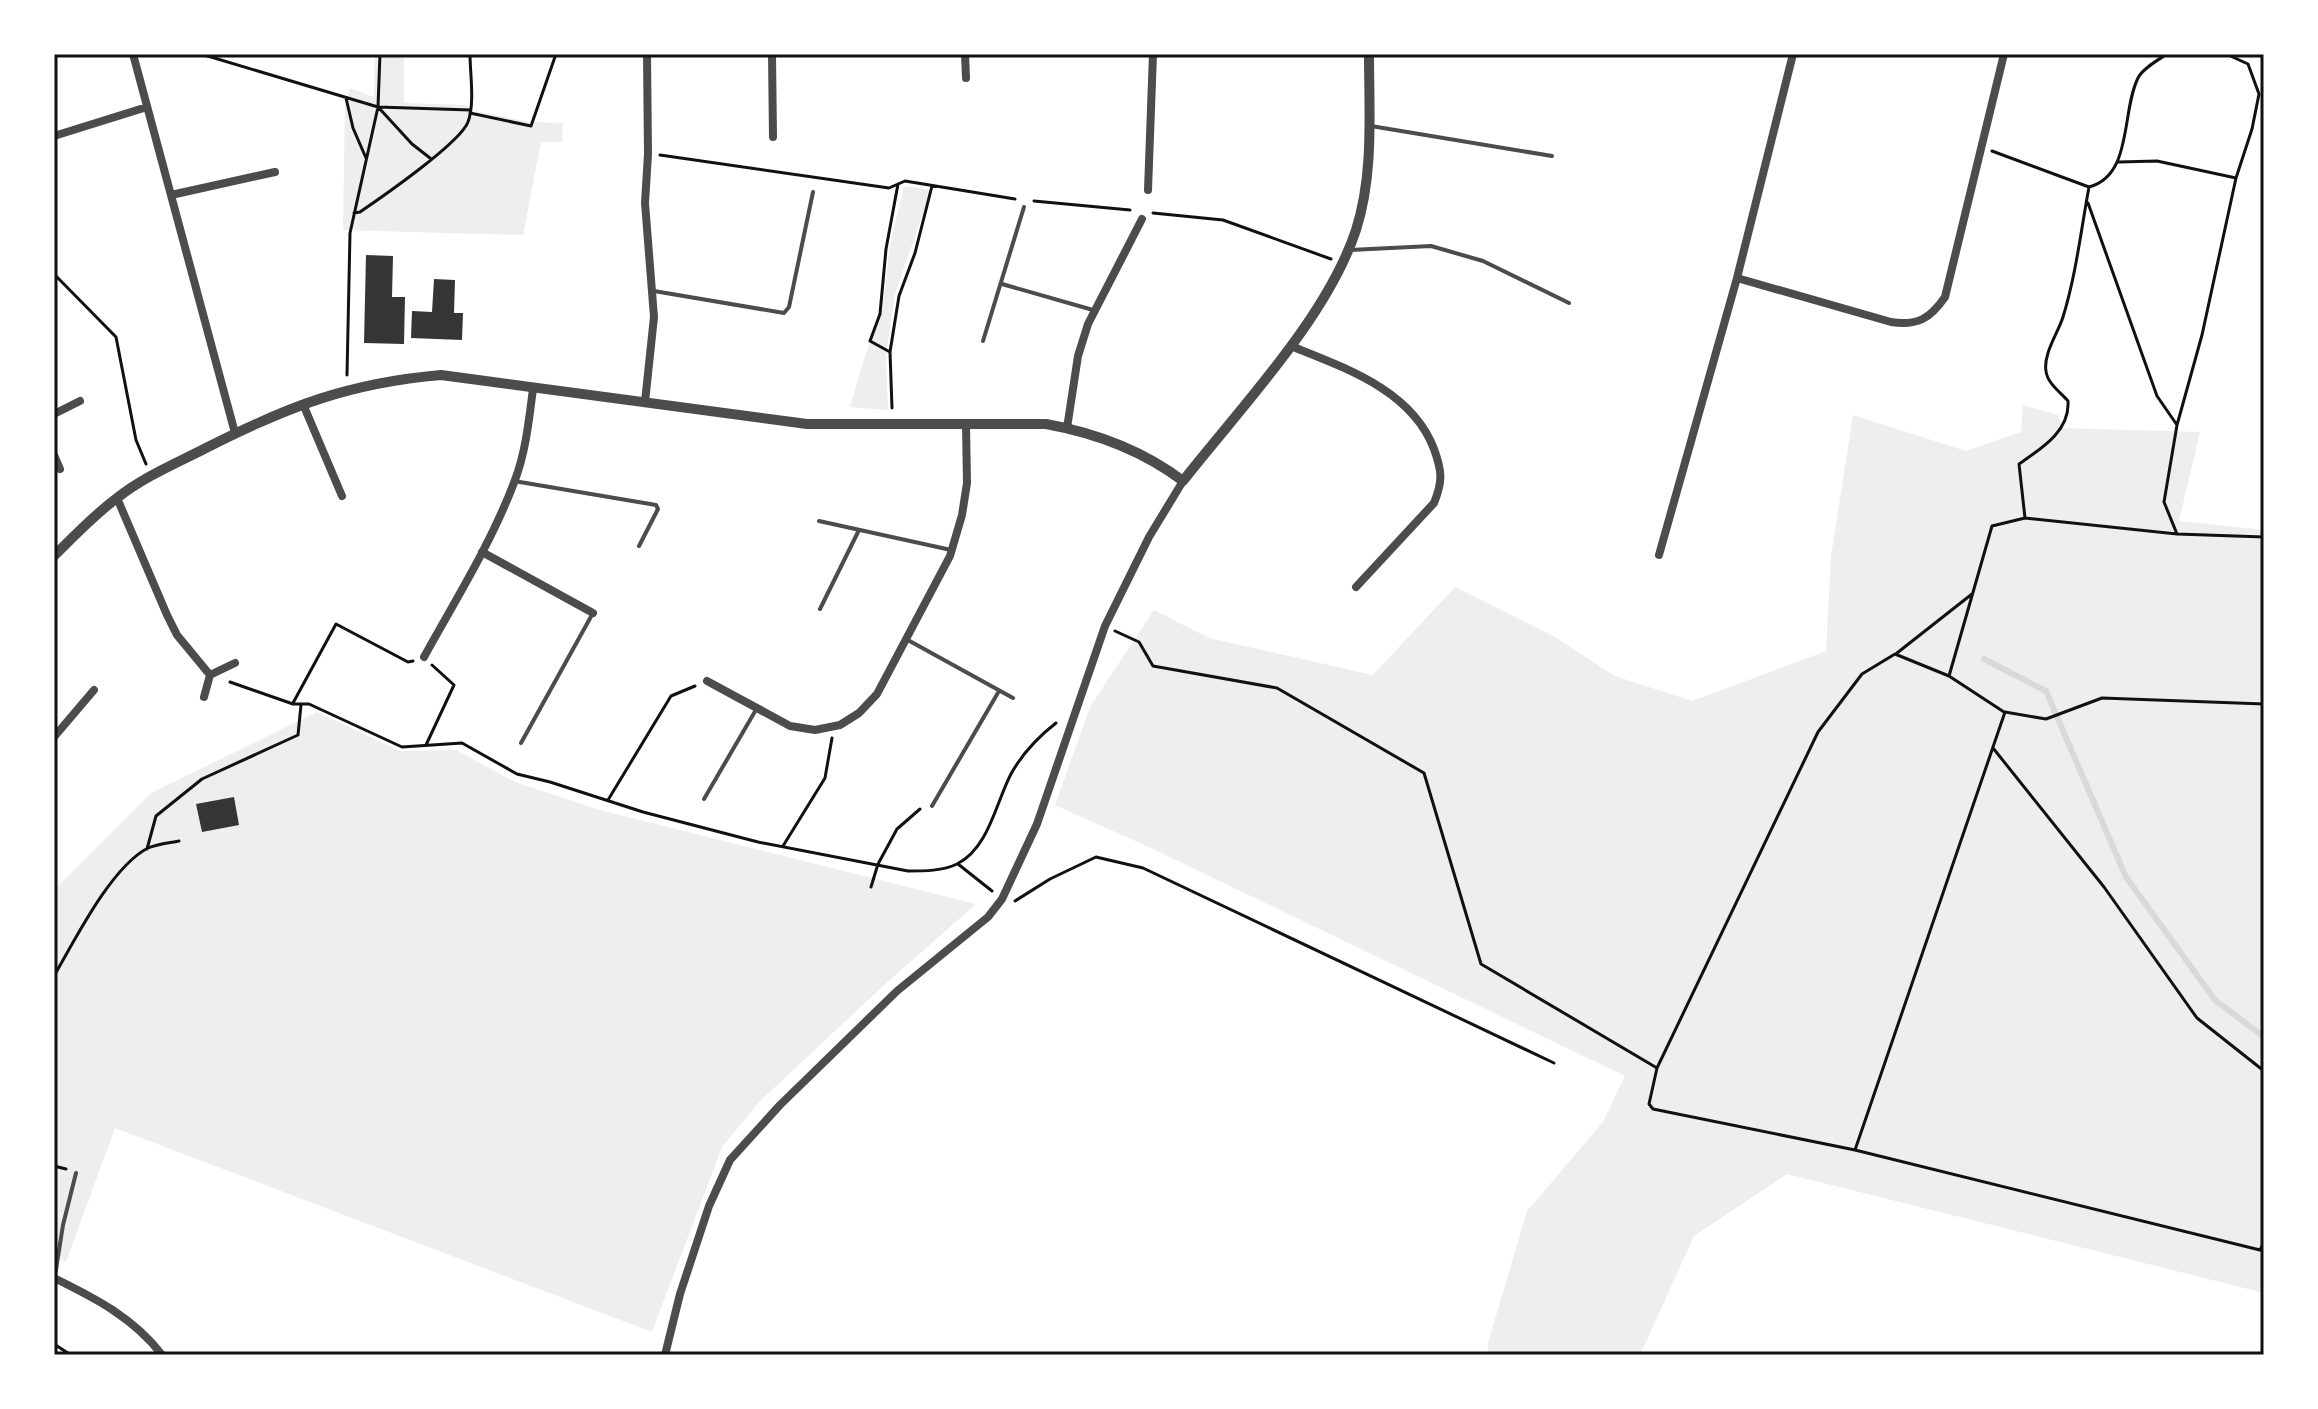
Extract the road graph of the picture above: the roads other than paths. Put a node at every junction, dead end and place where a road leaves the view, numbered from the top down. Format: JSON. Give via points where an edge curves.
{"nodes":[{"id":1,"x":133,"y":54,"type":"edge"},
{"id":2,"x":647,"y":54,"type":"edge"},
{"id":3,"x":772,"y":54,"type":"edge"},
{"id":4,"x":965,"y":54,"type":"edge"},
{"id":5,"x":1153,"y":54,"type":"edge"},
{"id":6,"x":1369,"y":54,"type":"edge"},
{"id":7,"x":1793,"y":54,"type":"edge"},
{"id":8,"x":2004,"y":54,"type":"edge"},
{"id":9,"x":966,"y":78,"type":"dead end"},
{"id":10,"x":147,"y":107,"type":"junction"},
{"id":11,"x":1369,"y":126,"type":"junction"},
{"id":12,"x":54,"y":136,"type":"edge"},
{"id":13,"x":773,"y":137,"type":"dead end"},
{"id":14,"x":1552,"y":156,"type":"dead end"},
{"id":15,"x":275,"y":172,"type":"dead end"},
{"id":16,"x":1148,"y":190,"type":"dead end"},
{"id":17,"x":813,"y":192,"type":"dead end"},
{"id":18,"x":171,"y":195,"type":"junction"},
{"id":19,"x":1024,"y":207,"type":"dead end"},
{"id":20,"x":1142,"y":219,"type":"dead end"},
{"id":21,"x":1347,"y":250,"type":"junction"},
{"id":22,"x":1737,"y":278,"type":"junction"},
{"id":23,"x":1001,"y":284,"type":"junction"},
{"id":24,"x":652,"y":290,"type":"junction"},
{"id":25,"x":1569,"y":303,"type":"dead end"},
{"id":26,"x":1095,"y":311,"type":"junction"},
{"id":27,"x":983,"y":341,"type":"dead end"},
{"id":28,"x":1291,"y":346,"type":"junction"},
{"id":29,"x":533,"y":389,"type":"junction"},
{"id":30,"x":80,"y":401,"type":"dead end"},
{"id":31,"x":645,"y":402,"type":"junction"},
{"id":32,"x":303,"y":404,"type":"junction"},
{"id":33,"x":54,"y":414,"type":"edge"},
{"id":34,"x":966,"y":425,"type":"junction"},
{"id":35,"x":1067,"y":428,"type":"junction"},
{"id":36,"x":235,"y":433,"type":"junction"},
{"id":37,"x":54,"y":455,"type":"edge"},
{"id":38,"x":60,"y":469,"type":"dead end"},
{"id":39,"x":514,"y":481,"type":"junction"},
{"id":40,"x":1183,"y":481,"type":"junction"},
{"id":41,"x":342,"y":496,"type":"dead end"},
{"id":42,"x":117,"y":498,"type":"junction"},
{"id":43,"x":819,"y":521,"type":"dead end"},
{"id":44,"x":859,"y":530,"type":"junction"},
{"id":45,"x":639,"y":546,"type":"dead end"},
{"id":46,"x":951,"y":550,"type":"junction"},
{"id":47,"x":482,"y":552,"type":"junction"},
{"id":48,"x":1659,"y":555,"type":"dead end"},
{"id":49,"x":54,"y":556,"type":"edge"},
{"id":50,"x":1356,"y":587,"type":"dead end"},
{"id":51,"x":820,"y":609,"type":"dead end"},
{"id":52,"x":593,"y":613,"type":"joint"},
{"id":53,"x":906,"y":639,"type":"junction"},
{"id":54,"x":424,"y":657,"type":"road end"},
{"id":55,"x":235,"y":663,"type":"dead end"},
{"id":56,"x":210,"y":675,"type":"junction"},
{"id":57,"x":707,"y":681,"type":"road end"},
{"id":58,"x":94,"y":690,"type":"dead end"},
{"id":59,"x":999,"y":691,"type":"junction"},
{"id":60,"x":204,"y":697,"type":"dead end"},
{"id":61,"x":1013,"y":698,"type":"dead end"},
{"id":62,"x":757,"y":708,"type":"junction"},
{"id":63,"x":54,"y":737,"type":"edge"},
{"id":64,"x":521,"y":743,"type":"dead end"},
{"id":65,"x":704,"y":799,"type":"dead end"},
{"id":66,"x":932,"y":806,"type":"road end"},
{"id":67,"x":76,"y":1173,"type":"dead end"},
{"id":68,"x":54,"y":1279,"type":"edge"},
{"id":69,"x":162,"y":1355,"type":"edge"},
{"id":70,"x":665,"y":1355,"type":"edge"}],
"edges":[{"from":1,"to":10,"type":"street"},
{"from":2,"to":24,"type":"street","via":[[645,203]]},
{"from":3,"to":13,"type":"street"},
{"from":4,"to":9,"type":"street"},
{"from":5,"to":16,"type":"street"},
{"from":6,"to":11,"type":"street"},
{"from":7,"to":22,"type":"street"},
{"from":8,"to":22,"type":"street","via":[[1945,297],[1935,312],[1922,322],[1891,322]]},
{"from":10,"to":12,"type":"street"},
{"from":10,"to":18,"type":"street"},
{"from":11,"to":14,"type":"lane"},
{"from":11,"to":21,"type":"street","via":[[1366,181]]},
{"from":15,"to":18,"type":"street"},
{"from":17,"to":24,"type":"lane","via":[[784,313]]},
{"from":18,"to":36,"type":"street"},
{"from":19,"to":23,"type":"lane"},
{"from":20,"to":26,"type":"street"},
{"from":21,"to":25,"type":"lane","via":[[1431,246],[1483,261]]},
{"from":21,"to":28,"type":"street"},
{"from":22,"to":48,"type":"street"},
{"from":23,"to":26,"type":"lane"},
{"from":23,"to":27,"type":"lane"},
{"from":24,"to":31,"type":"street"},
{"from":26,"to":35,"type":"street","via":[[1078,356]]},
{"from":28,"to":40,"type":"street"},
{"from":28,"to":50,"type":"street","via":[[1345,368],[1404,404],[1430,438],[1440,466],[1441,486],[1434,503]]},
{"from":29,"to":31,"type":"street"},
{"from":29,"to":32,"type":"street","via":[[441,375],[347,389]]},
{"from":29,"to":39,"type":"street"},
{"from":30,"to":33,"type":"street"},
{"from":31,"to":34,"type":"street","via":[[777,421]]},
{"from":32,"to":36,"type":"street"},
{"from":32,"to":41,"type":"street"},
{"from":34,"to":35,"type":"street"},
{"from":34,"to":46,"type":"street","via":[[967,483]]},
{"from":35,"to":40,"type":"street","via":[[1129,448]]},
{"from":36,"to":42,"type":"street","via":[[151,474]]},
{"from":37,"to":38,"type":"street"},
{"from":39,"to":45,"type":"lane","via":[[656,505]]},
{"from":39,"to":47,"type":"street"},
{"from":40,"to":70,"type":"street","via":[[1105,626],[1037,824],[1002,899],[988,917],[897,991],[730,1160],[709,1206]]},
{"from":42,"to":49,"type":"street"},
{"from":42,"to":56,"type":"street","via":[[177,635]]},
{"from":43,"to":44,"type":"lane"},
{"from":44,"to":46,"type":"lane"},
{"from":44,"to":51,"type":"lane"},
{"from":46,"to":53,"type":"street"},
{"from":47,"to":52,"type":"street"},
{"from":47,"to":54,"type":"street"},
{"from":52,"to":64,"type":"lane"},
{"from":53,"to":59,"type":"lane"},
{"from":53,"to":62,"type":"street","via":[[877,694],[859,713],[834,726],[790,726]]},
{"from":55,"to":56,"type":"street"},
{"from":56,"to":60,"type":"street"},
{"from":57,"to":62,"type":"street"},
{"from":58,"to":63,"type":"street"},
{"from":59,"to":61,"type":"lane"},
{"from":59,"to":66,"type":"lane"},
{"from":62,"to":65,"type":"lane"},
{"from":67,"to":68,"type":"lane"},
{"from":68,"to":69,"type":"street","via":[[136,1326]]}]}
